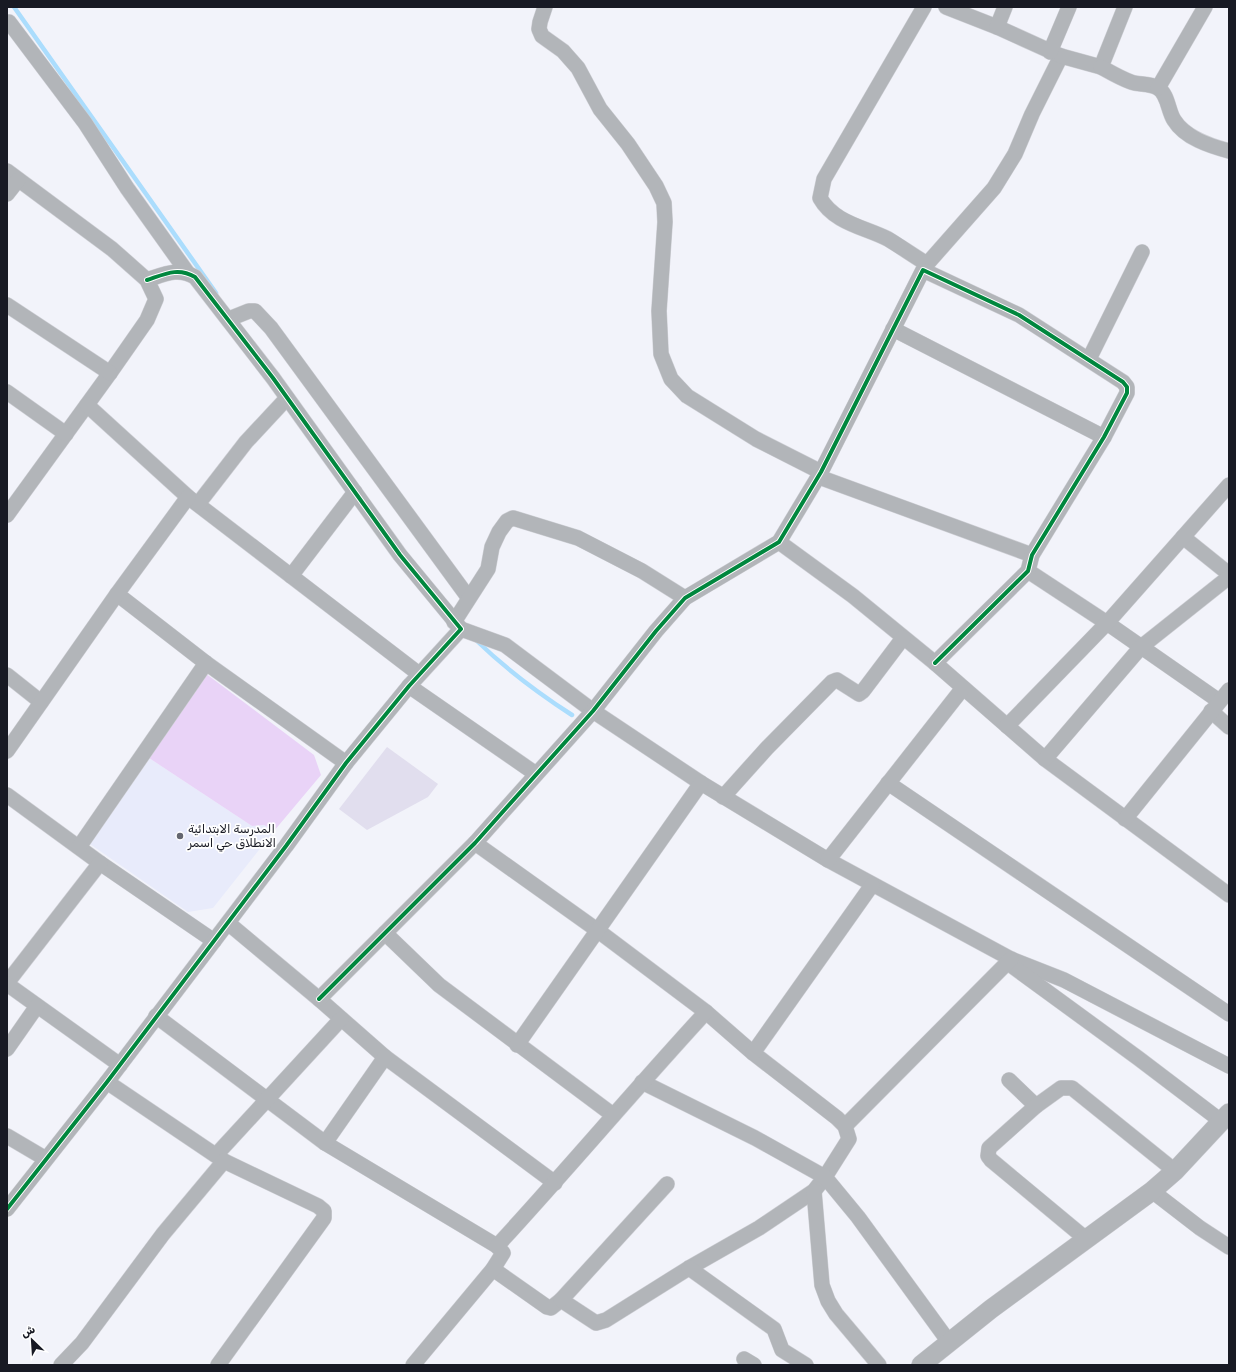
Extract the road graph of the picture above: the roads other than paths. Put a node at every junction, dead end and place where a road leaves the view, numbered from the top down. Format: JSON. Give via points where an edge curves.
{"nodes":[{"id":1,"x":545,"y":7,"type":"edge"},
{"id":2,"x":924,"y":7,"type":"edge"},
{"id":3,"x":946,"y":7,"type":"edge"},
{"id":4,"x":1005,"y":7,"type":"edge"},
{"id":5,"x":1069,"y":7,"type":"edge"},
{"id":6,"x":1125,"y":7,"type":"edge"},
{"id":7,"x":1205,"y":7,"type":"edge"},
{"id":8,"x":8,"y":22,"type":"edge"},
{"id":9,"x":997,"y":27,"type":"junction"},
{"id":10,"x":1055,"y":54,"type":"junction"},
{"id":11,"x":1100,"y":67,"type":"junction"},
{"id":12,"x":1158,"y":88,"type":"junction"},
{"id":13,"x":1229,"y":151,"type":"edge"},
{"id":14,"x":12,"y":176,"type":"edge"},
{"id":15,"x":7,"y":194,"type":"edge"},
{"id":16,"x":1142,"y":252,"type":"dead end"},
{"id":17,"x":925,"y":267,"type":"junction"},
{"id":18,"x":186,"y":272,"type":"junction"},
{"id":19,"x":147,"y":280,"type":"junction"},
{"id":20,"x":7,"y":305,"type":"edge"},
{"id":21,"x":229,"y":319,"type":"junction"},
{"id":22,"x":893,"y":329,"type":"junction"},
{"id":23,"x":1089,"y":359,"type":"junction"},
{"id":24,"x":110,"y":373,"type":"junction"},
{"id":25,"x":7,"y":392,"type":"edge"},
{"id":26,"x":287,"y":398,"type":"junction"},
{"id":27,"x":87,"y":406,"type":"junction"},
{"id":28,"x":66,"y":434,"type":"junction"},
{"id":29,"x":1104,"y":437,"type":"junction"},
{"id":30,"x":820,"y":474,"type":"junction"},
{"id":31,"x":1229,"y":485,"type":"edge"},
{"id":32,"x":355,"y":492,"type":"junction"},
{"id":33,"x":193,"y":501,"type":"junction"},
{"id":34,"x":7,"y":515,"type":"edge"},
{"id":35,"x":1183,"y":537,"type":"junction"},
{"id":36,"x":779,"y":542,"type":"junction"},
{"id":37,"x":1032,"y":555,"type":"junction"},
{"id":38,"x":1028,"y":571,"type":"junction"},
{"id":39,"x":1229,"y":574,"type":"edge"},
{"id":40,"x":291,"y":576,"type":"junction"},
{"id":41,"x":1229,"y":578,"type":"edge"},
{"id":42,"x":117,"y":594,"type":"junction"},
{"id":43,"x":468,"y":597,"type":"junction"},
{"id":44,"x":685,"y":598,"type":"junction"},
{"id":45,"x":1107,"y":623,"type":"junction"},
{"id":46,"x":457,"y":626,"type":"junction"},
{"id":47,"x":903,"y":638,"type":"junction"},
{"id":48,"x":1141,"y":647,"type":"junction"},
{"id":49,"x":206,"y":663,"type":"junction"},
{"id":50,"x":935,"y":663,"type":"junction"},
{"id":51,"x":419,"y":674,"type":"junction"},
{"id":52,"x":7,"y":675,"type":"edge"},
{"id":53,"x":409,"y":686,"type":"junction"},
{"id":54,"x":962,"y":688,"type":"junction"},
{"id":55,"x":1229,"y":690,"type":"edge"},
{"id":56,"x":41,"y":702,"type":"junction"},
{"id":57,"x":1215,"y":706,"type":"junction"},
{"id":58,"x":593,"y":711,"type":"junction"},
{"id":59,"x":1007,"y":726,"type":"junction"},
{"id":60,"x":1229,"y":727,"type":"edge"},
{"id":61,"x":7,"y":751,"type":"edge"},
{"id":62,"x":1046,"y":759,"type":"junction"},
{"id":63,"x":346,"y":763,"type":"junction"},
{"id":64,"x":536,"y":774,"type":"junction"},
{"id":65,"x":701,"y":783,"type":"junction"},
{"id":66,"x":888,"y":783,"type":"junction"},
{"id":67,"x":7,"y":795,"type":"edge"},
{"id":68,"x":722,"y":797,"type":"junction"},
{"id":69,"x":1125,"y":819,"type":"junction"},
{"id":70,"x":475,"y":843,"type":"junction"},
{"id":71,"x":79,"y":847,"type":"junction"},
{"id":72,"x":828,"y":860,"type":"junction"},
{"id":73,"x":100,"y":862,"type":"junction"},
{"id":74,"x":872,"y":885,"type":"junction"},
{"id":75,"x":1229,"y":895,"type":"edge"},
{"id":76,"x":228,"y":923,"type":"junction"},
{"id":77,"x":597,"y":930,"type":"junction"},
{"id":78,"x":385,"y":933,"type":"junction"},
{"id":79,"x":214,"y":941,"type":"junction"},
{"id":80,"x":1009,"y":961,"type":"junction"},
{"id":81,"x":7,"y":984,"type":"edge"},
{"id":82,"x":319,"y":999,"type":"junction"},
{"id":83,"x":37,"y":1006,"type":"junction"},
{"id":84,"x":706,"y":1012,"type":"junction"},
{"id":85,"x":1229,"y":1014,"type":"edge"},
{"id":86,"x":156,"y":1016,"type":"junction"},
{"id":87,"x":341,"y":1018,"type":"junction"},
{"id":88,"x":517,"y":1045,"type":"junction"},
{"id":89,"x":7,"y":1049,"type":"edge"},
{"id":90,"x":753,"y":1053,"type":"junction"},
{"id":91,"x":385,"y":1057,"type":"junction"},
{"id":92,"x":120,"y":1065,"type":"junction"},
{"id":93,"x":1229,"y":1066,"type":"edge"},
{"id":94,"x":1009,"y":1080,"type":"dead end"},
{"id":95,"x":107,"y":1082,"type":"junction"},
{"id":96,"x":642,"y":1082,"type":"junction"},
{"id":97,"x":267,"y":1100,"type":"junction"},
{"id":98,"x":1036,"y":1106,"type":"junction"},
{"id":99,"x":613,"y":1115,"type":"junction"},
{"id":100,"x":1225,"y":1117,"type":"edge"},
{"id":101,"x":845,"y":1126,"type":"junction"},
{"id":102,"x":7,"y":1136,"type":"edge"},
{"id":103,"x":325,"y":1143,"type":"junction"},
{"id":104,"x":220,"y":1158,"type":"junction"},
{"id":105,"x":46,"y":1159,"type":"junction"},
{"id":106,"x":1175,"y":1171,"type":"junction"},
{"id":107,"x":825,"y":1177,"type":"junction"},
{"id":108,"x":555,"y":1183,"type":"junction"},
{"id":109,"x":667,"y":1184,"type":"dead end"},
{"id":110,"x":814,"y":1191,"type":"junction"},
{"id":111,"x":1152,"y":1191,"type":"junction"},
{"id":112,"x":7,"y":1209,"type":"edge"},
{"id":113,"x":1086,"y":1238,"type":"junction"},
{"id":114,"x":497,"y":1246,"type":"junction"},
{"id":115,"x":1229,"y":1247,"type":"edge"},
{"id":116,"x":689,"y":1268,"type":"junction"},
{"id":117,"x":493,"y":1269,"type":"junction"},
{"id":118,"x":561,"y":1300,"type":"junction"},
{"id":119,"x":949,"y":1342,"type":"junction"},
{"id":120,"x":61,"y":1365,"type":"edge"},
{"id":121,"x":218,"y":1365,"type":"edge"},
{"id":122,"x":412,"y":1365,"type":"edge"},
{"id":123,"x":806,"y":1365,"type":"edge"},
{"id":124,"x":879,"y":1365,"type":"edge"},
{"id":125,"x":921,"y":1365,"type":"edge"}],
"edges":[{"from":1,"to":30,"type":"street","via":[[539,29],[542,36],[563,51],[578,68],[600,109],[628,144],[656,186],[664,203],[659,311],[661,354],[671,379],[687,396],[756,439]]},
{"from":2,"to":17,"type":"street","via":[[824,180],[820,198],[826,208],[839,218],[887,239]]},
{"from":3,"to":9,"type":"street"},
{"from":4,"to":9,"type":"street"},
{"from":5,"to":10,"type":"street"},
{"from":6,"to":11,"type":"street"},
{"from":7,"to":12,"type":"street"},
{"from":8,"to":18,"type":"street","via":[[85,123]]},
{"from":9,"to":10,"type":"street"},
{"from":10,"to":11,"type":"street"},
{"from":10,"to":17,"type":"street","via":[[1015,154],[994,188]]},
{"from":11,"to":12,"type":"street","via":[[1132,83]]},
{"from":12,"to":13,"type":"street","via":[[1165,96],[1174,120],[1186,134]]},
{"from":14,"to":15,"type":"street"},
{"from":14,"to":19,"type":"street","via":[[86,228]]},
{"from":16,"to":23,"type":"street"},
{"from":17,"to":22,"type":"street"},
{"from":17,"to":23,"type":"street","via":[[1019,315]]},
{"from":18,"to":19,"type":"street","via":[[174,272]]},
{"from":18,"to":21,"type":"street","via":[[195,278]]},
{"from":19,"to":24,"type":"street","via":[[156,299],[154,308]]},
{"from":20,"to":24,"type":"street"},
{"from":21,"to":26,"type":"street"},
{"from":21,"to":43,"type":"street","via":[[255,311],[271,328]]},
{"from":22,"to":29,"type":"street"},
{"from":22,"to":30,"type":"street"},
{"from":23,"to":29,"type":"street","via":[[1127,387],[1127,393]]},
{"from":24,"to":27,"type":"street"},
{"from":25,"to":28,"type":"street"},
{"from":26,"to":32,"type":"street"},
{"from":26,"to":33,"type":"street"},
{"from":27,"to":28,"type":"street"},
{"from":27,"to":33,"type":"street"},
{"from":28,"to":34,"type":"street"},
{"from":29,"to":37,"type":"street"},
{"from":30,"to":36,"type":"street"},
{"from":30,"to":37,"type":"street"},
{"from":31,"to":35,"type":"street"},
{"from":32,"to":40,"type":"street"},
{"from":32,"to":46,"type":"street","via":[[400,555]]},
{"from":33,"to":40,"type":"street"},
{"from":33,"to":42,"type":"street"},
{"from":35,"to":39,"type":"street"},
{"from":35,"to":45,"type":"street"},
{"from":36,"to":44,"type":"street"},
{"from":36,"to":47,"type":"street","via":[[853,596]]},
{"from":37,"to":38,"type":"street"},
{"from":38,"to":45,"type":"street"},
{"from":38,"to":50,"type":"street"},
{"from":40,"to":51,"type":"street"},
{"from":41,"to":48,"type":"street"},
{"from":42,"to":49,"type":"street"},
{"from":42,"to":56,"type":"street"},
{"from":43,"to":44,"type":"street","via":[[488,569],[492,547],[499,532],[507,521],[513,518],[578,538],[642,571]]},
{"from":43,"to":46,"type":"street"},
{"from":44,"to":58,"type":"street"},
{"from":45,"to":48,"type":"street"},
{"from":45,"to":59,"type":"street"},
{"from":46,"to":51,"type":"street"},
{"from":46,"to":58,"type":"street","via":[[504,645]]},
{"from":47,"to":50,"type":"street"},
{"from":47,"to":68,"type":"street","via":[[859,694],[842,682],[832,682]]},
{"from":48,"to":57,"type":"street"},
{"from":48,"to":62,"type":"street"},
{"from":49,"to":63,"type":"street"},
{"from":49,"to":71,"type":"street"},
{"from":50,"to":54,"type":"street"},
{"from":51,"to":53,"type":"street"},
{"from":52,"to":56,"type":"street"},
{"from":53,"to":63,"type":"street"},
{"from":53,"to":64,"type":"street"},
{"from":54,"to":59,"type":"street"},
{"from":54,"to":66,"type":"street"},
{"from":55,"to":57,"type":"street"},
{"from":56,"to":61,"type":"street"},
{"from":57,"to":60,"type":"street"},
{"from":57,"to":69,"type":"street"},
{"from":58,"to":64,"type":"street"},
{"from":58,"to":65,"type":"street"},
{"from":59,"to":62,"type":"street"},
{"from":62,"to":69,"type":"street"},
{"from":63,"to":76,"type":"street"},
{"from":64,"to":70,"type":"street"},
{"from":65,"to":68,"type":"street"},
{"from":65,"to":77,"type":"street"},
{"from":66,"to":72,"type":"street"},
{"from":66,"to":85,"type":"street"},
{"from":67,"to":71,"type":"street"},
{"from":68,"to":72,"type":"street"},
{"from":69,"to":75,"type":"street"},
{"from":70,"to":77,"type":"street"},
{"from":70,"to":78,"type":"street"},
{"from":71,"to":73,"type":"street"},
{"from":72,"to":74,"type":"street"},
{"from":73,"to":79,"type":"street"},
{"from":73,"to":81,"type":"street"},
{"from":74,"to":80,"type":"street"},
{"from":74,"to":90,"type":"street"},
{"from":76,"to":79,"type":"street"},
{"from":76,"to":82,"type":"street"},
{"from":77,"to":84,"type":"street"},
{"from":77,"to":88,"type":"street"},
{"from":78,"to":82,"type":"street"},
{"from":78,"to":88,"type":"street","via":[[439,985]]},
{"from":79,"to":86,"type":"street"},
{"from":80,"to":93,"type":"street","via":[[1064,980]]},
{"from":80,"to":100,"type":"street","via":[[1138,1058]]},
{"from":80,"to":101,"type":"street"},
{"from":81,"to":83,"type":"street"},
{"from":82,"to":87,"type":"street"},
{"from":83,"to":89,"type":"street"},
{"from":83,"to":92,"type":"street"},
{"from":84,"to":90,"type":"street"},
{"from":84,"to":96,"type":"street"},
{"from":86,"to":92,"type":"street"},
{"from":86,"to":97,"type":"street"},
{"from":87,"to":91,"type":"street"},
{"from":87,"to":97,"type":"street"},
{"from":88,"to":99,"type":"street"},
{"from":90,"to":101,"type":"street"},
{"from":91,"to":103,"type":"street"},
{"from":91,"to":108,"type":"street"},
{"from":92,"to":95,"type":"street"},
{"from":94,"to":98,"type":"street"},
{"from":95,"to":104,"type":"street"},
{"from":95,"to":105,"type":"street"},
{"from":96,"to":99,"type":"street"},
{"from":96,"to":107,"type":"street","via":[[755,1138]]},
{"from":97,"to":103,"type":"street"},
{"from":97,"to":104,"type":"street"},
{"from":98,"to":106,"type":"street","via":[[1061,1088],[1072,1088]]},
{"from":98,"to":113,"type":"street","via":[[989,1148],[988,1156]]},
{"from":99,"to":108,"type":"street"},
{"from":100,"to":106,"type":"street"},
{"from":101,"to":107,"type":"street","via":[[849,1139]]},
{"from":102,"to":105,"type":"street"},
{"from":103,"to":114,"type":"street"},
{"from":104,"to":120,"type":"street","via":[[82,1343]]},
{"from":104,"to":121,"type":"street","via":[[318,1206],[324,1211],[324,1218]]},
{"from":105,"to":112,"type":"street"},
{"from":106,"to":111,"type":"street"},
{"from":107,"to":110,"type":"street"},
{"from":107,"to":119,"type":"street","via":[[858,1217]]},
{"from":108,"to":114,"type":"street"},
{"from":109,"to":118,"type":"street"},
{"from":110,"to":116,"type":"street","via":[[759,1228]]},
{"from":110,"to":124,"type":"street","via":[[822,1285],[836,1314]]},
{"from":111,"to":113,"type":"street"},
{"from":111,"to":115,"type":"street"},
{"from":113,"to":119,"type":"street"},
{"from":114,"to":117,"type":"street","via":[[503,1253]]},
{"from":116,"to":118,"type":"street","via":[[606,1320],[596,1323]]},
{"from":116,"to":123,"type":"street","via":[[774,1329],[782,1350]]},
{"from":117,"to":118,"type":"street","via":[[547,1307],[556,1306]]},
{"from":117,"to":122,"type":"street"},
{"from":119,"to":125,"type":"street"}]}
